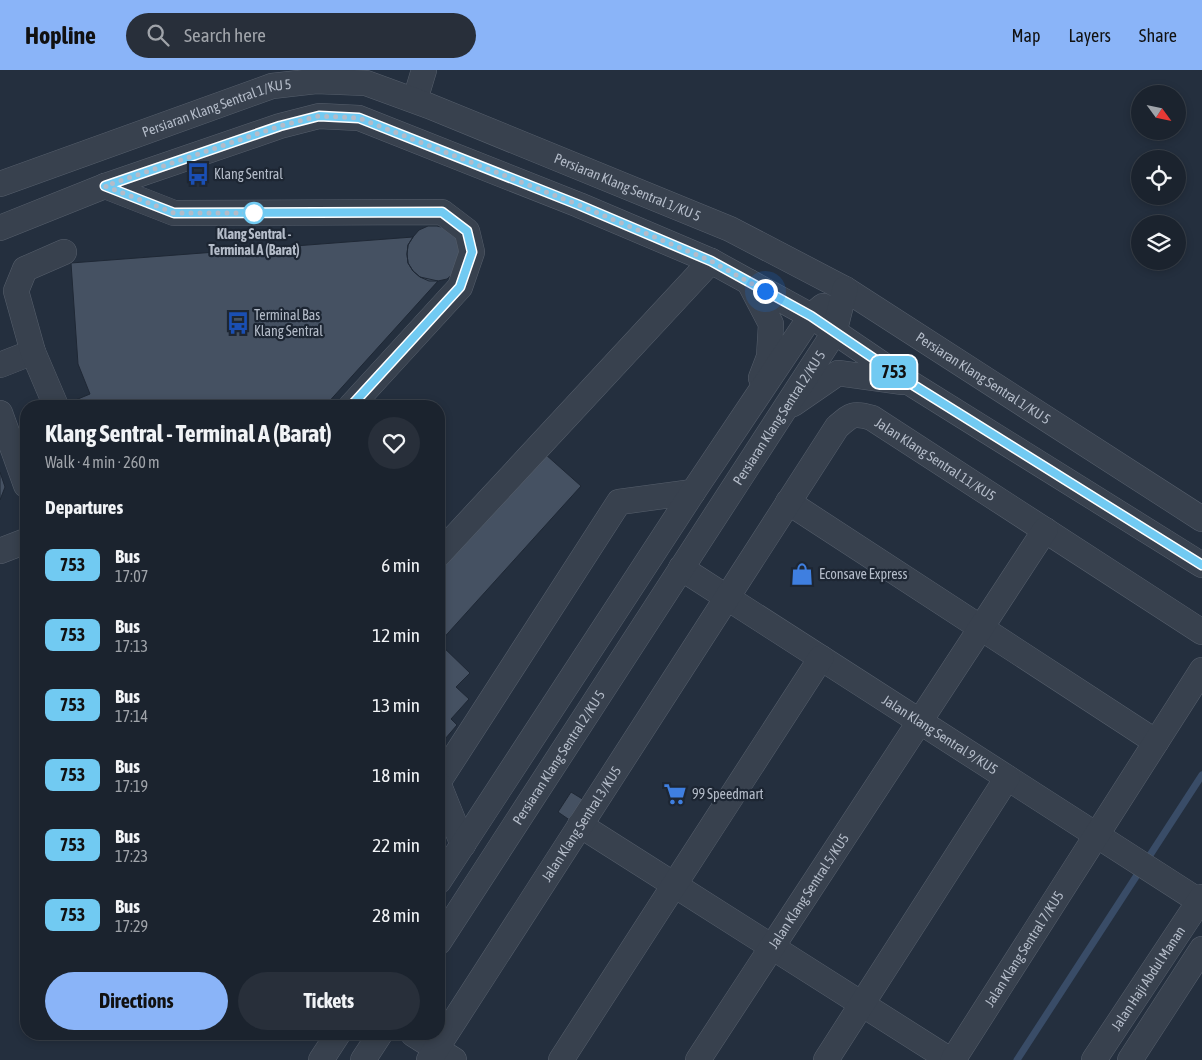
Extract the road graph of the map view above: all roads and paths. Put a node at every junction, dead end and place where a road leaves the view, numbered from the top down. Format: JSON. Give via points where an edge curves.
{"nodes":[{"id":1,"x":424,"y":70,"type":"edge"},
{"id":2,"x":415,"y":100,"type":"junction"},
{"id":3,"x":0,"y":184,"type":"edge"},
{"id":4,"x":105,"y":186,"type":"junction"},
{"id":5,"x":0,"y":228,"type":"edge"},
{"id":6,"x":64,"y":252,"type":"dead end"},
{"id":7,"x":711,"y":261,"type":"junction"},
{"id":8,"x":749,"y":282,"type":"junction"},
{"id":9,"x":845,"y":289,"type":"junction"},
{"id":10,"x":811,"y":316,"type":"junction"},
{"id":11,"x":834,"y":332,"type":"junction"},
{"id":12,"x":33,"y":352,"type":"junction"},
{"id":13,"x":0,"y":365,"type":"edge"},
{"id":14,"x":910,"y":383,"type":"junction"},
{"id":15,"x":53,"y":400,"type":"edge"},
{"id":16,"x":356,"y":400,"type":"edge"},
{"id":17,"x":751,"y":404,"type":"junction"},
{"id":18,"x":783,"y":412,"type":"junction"},
{"id":19,"x":0,"y":413,"type":"edge"},
{"id":20,"x":20,"y":468,"type":"edge"},
{"id":21,"x":693,"y":492,"type":"junction"},
{"id":22,"x":788,"y":502,"type":"junction"},
{"id":23,"x":1202,"y":519,"type":"edge"},
{"id":24,"x":1045,"y":530,"type":"junction"},
{"id":25,"x":20,"y":543,"type":"edge"},
{"id":26,"x":445,"y":548,"type":"edge"},
{"id":27,"x":0,"y":551,"type":"edge"},
{"id":28,"x":1202,"y":565,"type":"edge"},
{"id":29,"x":681,"y":568,"type":"junction"},
{"id":30,"x":727,"y":598,"type":"junction"},
{"id":31,"x":981,"y":628,"type":"junction"},
{"id":32,"x":1202,"y":632,"type":"edge"},
{"id":33,"x":821,"y":658,"type":"junction"},
{"id":34,"x":1202,"y":670,"type":"edge"},
{"id":35,"x":919,"y":722,"type":"junction"},
{"id":36,"x":1156,"y":742,"type":"junction"},
{"id":37,"x":445,"y":774,"type":"edge"},
{"id":38,"x":1007,"y":778,"type":"junction"},
{"id":39,"x":445,"y":798,"type":"edge"},
{"id":40,"x":580,"y":825,"type":"junction"},
{"id":41,"x":1096,"y":836,"type":"junction"},
{"id":42,"x":463,"y":845,"type":"junction"},
{"id":43,"x":445,"y":872,"type":"edge"},
{"id":44,"x":674,"y":885,"type":"junction"},
{"id":45,"x":1200,"y":899,"type":"edge"},
{"id":46,"x":445,"y":933,"type":"edge"},
{"id":47,"x":772,"y":947,"type":"junction"},
{"id":48,"x":1202,"y":949,"type":"edge"},
{"id":49,"x":862,"y":1004,"type":"junction"},
{"id":50,"x":334,"y":1040,"type":"edge"},
{"id":51,"x":376,"y":1040,"type":"edge"},
{"id":52,"x":420,"y":1040,"type":"edge"},
{"id":53,"x":439,"y":1056,"type":"edge"},
{"id":54,"x":1133,"y":1059,"type":"edge"},
{"id":55,"x":321,"y":1060,"type":"edge"},
{"id":56,"x":363,"y":1060,"type":"edge"},
{"id":57,"x":561,"y":1060,"type":"edge"},
{"id":58,"x":698,"y":1060,"type":"edge"},
{"id":59,"x":826,"y":1060,"type":"edge"},
{"id":60,"x":952,"y":1060,"type":"edge"},
{"id":61,"x":1094,"y":1060,"type":"edge"}],
"edges":[{"from":1,"to":2,"type":"street"},
{"from":2,"to":3,"type":"street","name":"Persiaran Klang Sentral 1/KU 5","via":[[366,83],[316,81],[272,86]]},
{"from":2,"to":9,"type":"street","name":"Persiaran Klang Sentral 1/KU 5","via":[[730,229]]},
{"from":4,"to":5,"type":"street"},
{"from":4,"to":7,"type":"street","via":[[280,126],[319,116],[359,118]]},
{"from":4,"to":16,"type":"street","via":[[174,213],[442,212],[467,231],[472,252],[460,287]]},
{"from":6,"to":12,"type":"street","via":[[25,269],[16,292]]},
{"from":7,"to":8,"type":"street"},
{"from":7,"to":26,"type":"street"},
{"from":8,"to":10,"type":"street"},
{"from":8,"to":17,"type":"street","via":[[771,324],[768,357]]},
{"from":9,"to":10,"type":"street","name":"Persiaran Klang Sentral 2/KU 5"},
{"from":9,"to":11,"type":"street","name":"Persiaran Klang Sentral 2/KU 5"},
{"from":9,"to":23,"type":"street","name":"Persiaran Klang Sentral 1/KU 5"},
{"from":10,"to":11,"type":"street"},
{"from":10,"to":17,"type":"street","name":"Persiaran Klang Sentral 2/KU 5"},
{"from":11,"to":14,"type":"street"},
{"from":11,"to":18,"type":"street","name":"Persiaran Klang Sentral 2/KU 5"},
{"from":12,"to":13,"type":"street"},
{"from":12,"to":15,"type":"street"},
{"from":14,"to":18,"type":"street","via":[[838,373]]},
{"from":14,"to":28,"type":"street"},
{"from":17,"to":21,"type":"street","name":"Persiaran Klang Sentral 2/KU 5"},
{"from":18,"to":29,"type":"street","name":"Persiaran Klang Sentral 2/KU 5"},
{"from":19,"to":20,"type":"street"},
{"from":21,"to":37,"type":"street","via":[[619,502]]},
{"from":21,"to":42,"type":"street","name":"Persiaran Klang Sentral 2/KU 5"},
{"from":22,"to":24,"type":"street","name":"Jalan Klang Sentral 11/KU5","via":[[837,427],[849,417],[860,414],[872,418]]},
{"from":22,"to":30,"type":"street","name":"Jalan Klang Sentral 11/KU5"},
{"from":22,"to":31,"type":"street"},
{"from":24,"to":31,"type":"street","name":"Jalan Klang Sentral 5/KU5"},
{"from":24,"to":32,"type":"street","name":"Jalan Klang Sentral 11/KU5"},
{"from":25,"to":27,"type":"street"},
{"from":29,"to":30,"type":"street","name":"Jalan Klang Sentral 9/KU5"},
{"from":29,"to":46,"type":"street","name":"Persiaran Klang Sentral 2/KU 5"},
{"from":30,"to":33,"type":"street","name":"Jalan Klang Sentral 9/KU5"},
{"from":30,"to":40,"type":"street","name":"Jalan Klang Sentral 3/KU5"},
{"from":31,"to":35,"type":"street","name":"Jalan Klang Sentral 5/KU5"},
{"from":31,"to":36,"type":"street"},
{"from":33,"to":35,"type":"street","name":"Jalan Klang Sentral 9/KU5"},
{"from":33,"to":44,"type":"street"},
{"from":34,"to":36,"type":"street"},
{"from":35,"to":38,"type":"street","name":"Jalan Klang Sentral 9/KU5"},
{"from":35,"to":47,"type":"street","name":"Jalan Klang Sentral 5/KU5"},
{"from":36,"to":41,"type":"street"},
{"from":38,"to":41,"type":"street","name":"Jalan Klang Sentral 9/KU5"},
{"from":38,"to":49,"type":"street"},
{"from":39,"to":42,"type":"street"},
{"from":40,"to":44,"type":"street"},
{"from":40,"to":53,"type":"street","name":"Jalan Klang Sentral 3/KU5"},
{"from":41,"to":45,"type":"street","name":"Jalan Klang Sentral 9/KU5"},
{"from":41,"to":60,"type":"street","name":"Jalan Klang Sentral 7/KU5"},
{"from":42,"to":43,"type":"street","name":"Persiaran Klang Sentral 2/KU 5"},
{"from":44,"to":47,"type":"street"},
{"from":44,"to":57,"type":"street"},
{"from":45,"to":61,"type":"street","name":"Jalan Haji Abdul Manan"},
{"from":47,"to":49,"type":"street"},
{"from":47,"to":58,"type":"street","name":"Jalan Klang Sentral 5/KU5"},
{"from":48,"to":54,"type":"street"},
{"from":49,"to":59,"type":"street"},
{"from":49,"to":60,"type":"street"},
{"from":50,"to":55,"type":"street"},
{"from":51,"to":56,"type":"street"},
{"from":52,"to":53,"type":"street"}]}
